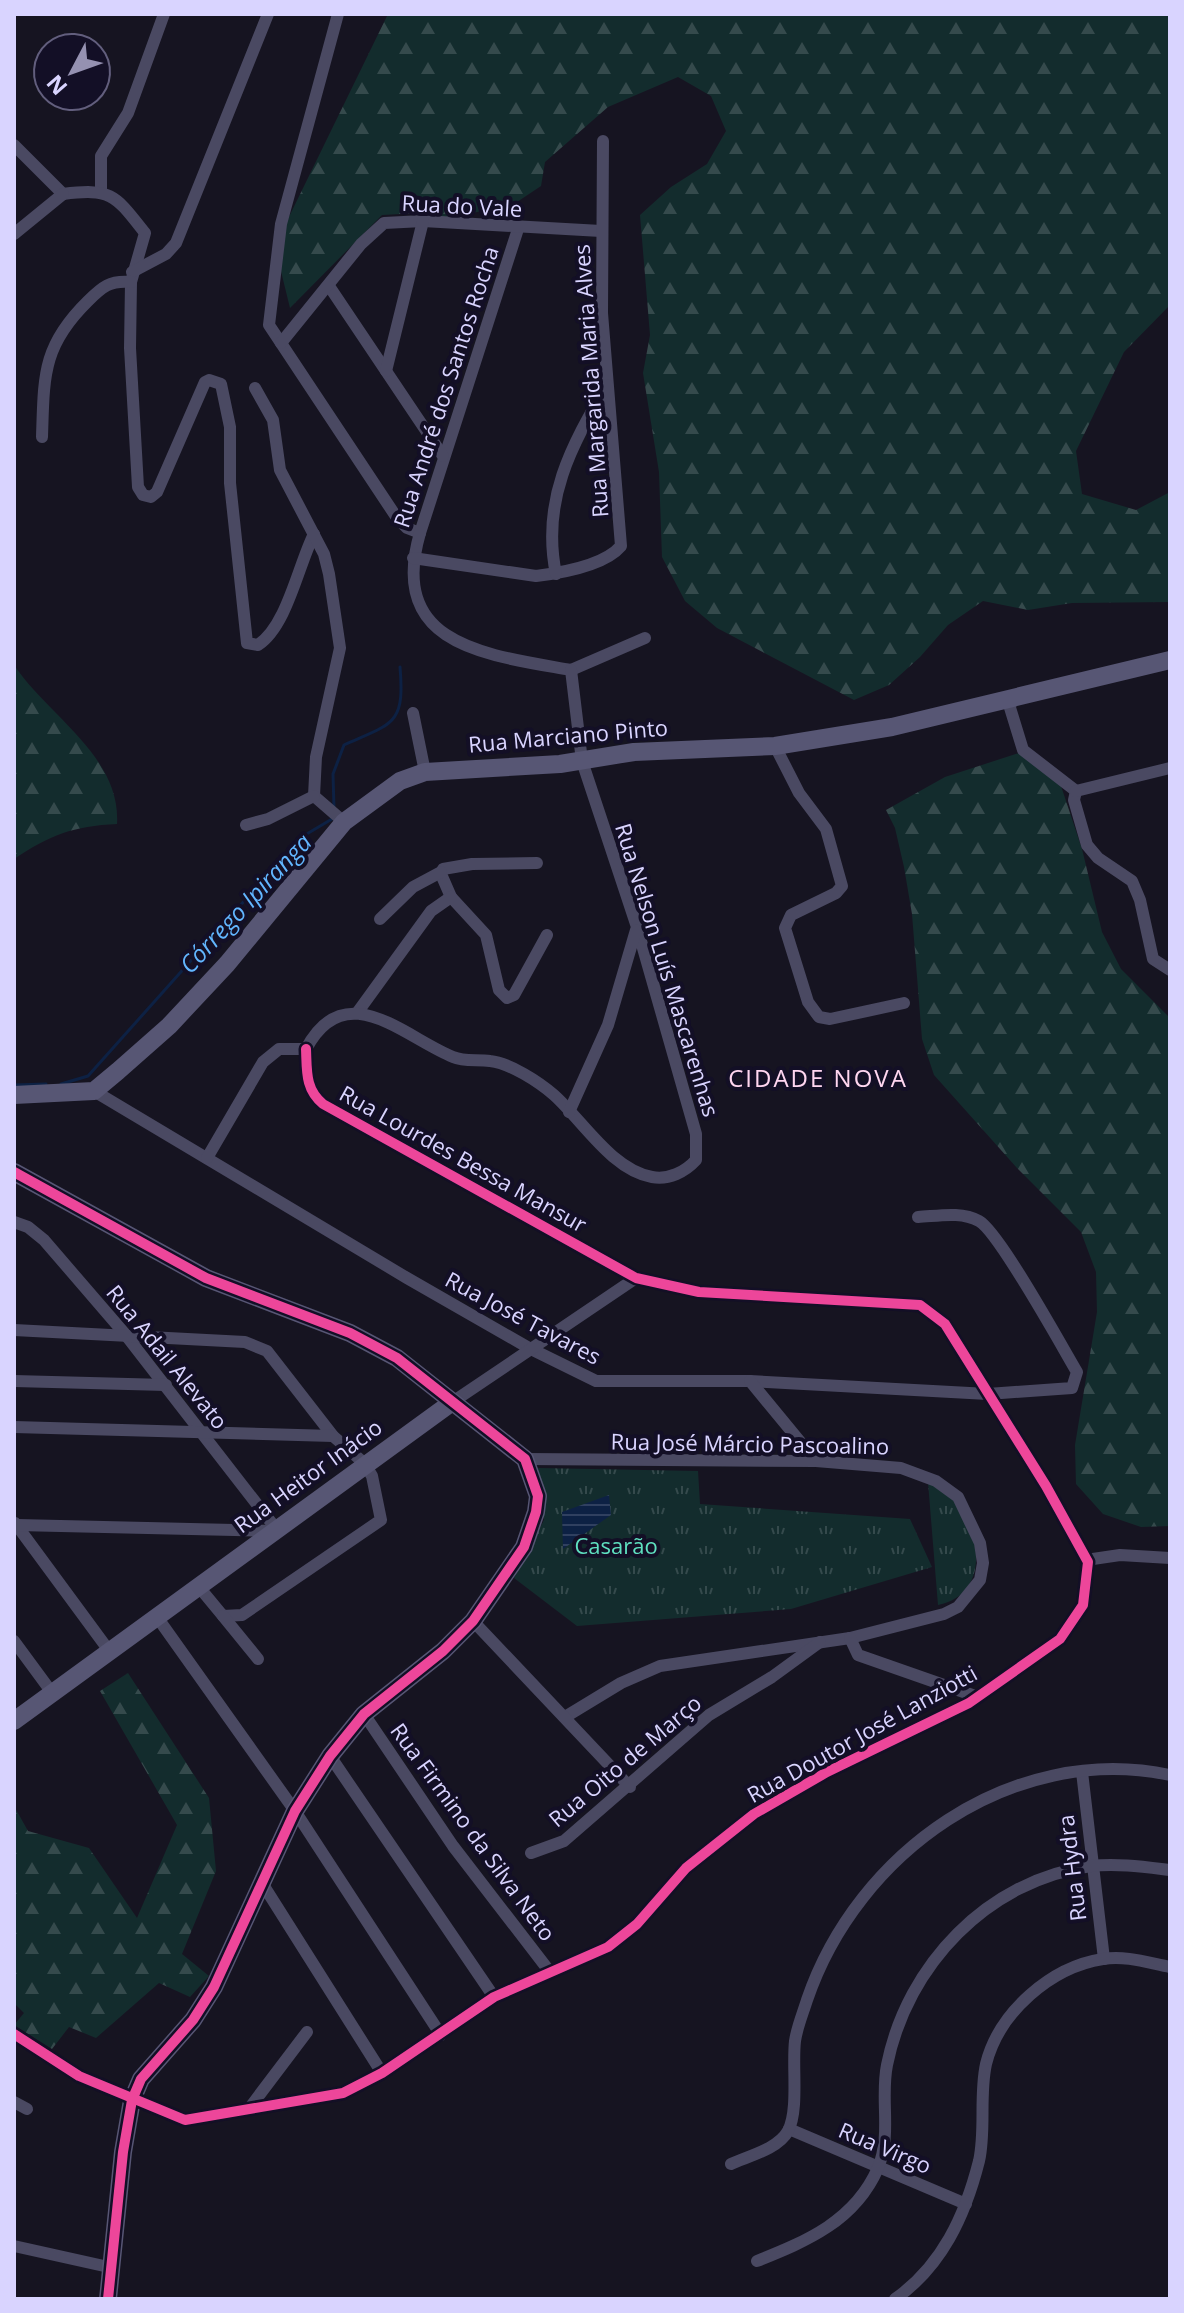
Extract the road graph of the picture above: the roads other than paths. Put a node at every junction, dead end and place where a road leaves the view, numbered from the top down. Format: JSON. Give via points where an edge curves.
{"nodes":[{"id":1,"x":164,"y":14,"type":"edge"},
{"id":2,"x":268,"y":14,"type":"edge"},
{"id":3,"x":326,"y":14,"type":"edge"},
{"id":4,"x":338,"y":14,"type":"edge"},
{"id":5,"x":332,"y":27,"type":"junction"},
{"id":6,"x":603,"y":141,"type":"dead end"},
{"id":7,"x":14,"y":145,"type":"edge"},
{"id":8,"x":101,"y":191,"type":"junction"},
{"id":9,"x":63,"y":194,"type":"junction"},
{"id":10,"x":423,"y":221,"type":"junction"},
{"id":11,"x":518,"y":229,"type":"junction"},
{"id":12,"x":601,"y":231,"type":"junction"},
{"id":13,"x":14,"y":234,"type":"edge"},
{"id":14,"x":131,"y":277,"type":"junction"},
{"id":15,"x":329,"y":286,"type":"junction"},
{"id":16,"x":281,"y":343,"type":"junction"},
{"id":17,"x":386,"y":371,"type":"junction"},
{"id":18,"x":607,"y":385,"type":"junction"},
{"id":19,"x":255,"y":388,"type":"dead end"},
{"id":20,"x":42,"y":437,"type":"dead end"},
{"id":21,"x":443,"y":456,"type":"junction"},
{"id":22,"x":420,"y":533,"type":"junction"},
{"id":23,"x":314,"y":534,"type":"junction"},
{"id":24,"x":413,"y":558,"type":"junction"},
{"id":25,"x":556,"y":574,"type":"junction"},
{"id":26,"x":645,"y":638,"type":"dead end"},
{"id":27,"x":1170,"y":660,"type":"edge"},
{"id":28,"x":571,"y":670,"type":"junction"},
{"id":29,"x":1007,"y":698,"type":"junction"},
{"id":30,"x":413,"y":713,"type":"dead end"},
{"id":31,"x":775,"y":746,"type":"junction"},
{"id":32,"x":582,"y":761,"type":"junction"},
{"id":33,"x":1170,"y":768,"type":"edge"},
{"id":34,"x":425,"y":772,"type":"junction"},
{"id":35,"x":1076,"y":791,"type":"junction"},
{"id":36,"x":314,"y":796,"type":"junction"},
{"id":37,"x":342,"y":820,"type":"junction"},
{"id":38,"x":246,"y":825,"type":"dead end"},
{"id":39,"x":537,"y":863,"type":"dead end"},
{"id":40,"x":441,"y":872,"type":"junction"},
{"id":41,"x":451,"y":897,"type":"junction"},
{"id":42,"x":380,"y":919,"type":"dead end"},
{"id":43,"x":637,"y":927,"type":"junction"},
{"id":44,"x":547,"y":935,"type":"dead end"},
{"id":45,"x":1170,"y":970,"type":"edge"},
{"id":46,"x":904,"y":1003,"type":"dead end"},
{"id":47,"x":357,"y":1013,"type":"junction"},
{"id":48,"x":306,"y":1049,"type":"junction"},
{"id":49,"x":94,"y":1091,"type":"junction"},
{"id":50,"x":14,"y":1095,"type":"edge"},
{"id":51,"x":569,"y":1112,"type":"junction"},
{"id":52,"x":207,"y":1158,"type":"junction"},
{"id":53,"x":14,"y":1172,"type":"edge"},
{"id":54,"x":918,"y":1217,"type":"dead end"},
{"id":55,"x":14,"y":1222,"type":"edge"},
{"id":56,"x":636,"y":1278,"type":"junction"},
{"id":57,"x":14,"y":1330,"type":"edge"},
{"id":58,"x":125,"y":1334,"type":"junction"},
{"id":59,"x":529,"y":1348,"type":"junction"},
{"id":60,"x":14,"y":1381,"type":"edge"},
{"id":61,"x":750,"y":1381,"type":"junction"},
{"id":62,"x":166,"y":1385,"type":"junction"},
{"id":63,"x":988,"y":1394,"type":"junction"},
{"id":64,"x":451,"y":1403,"type":"junction"},
{"id":65,"x":14,"y":1427,"type":"edge"},
{"id":66,"x":202,"y":1430,"type":"junction"},
{"id":67,"x":333,"y":1436,"type":"junction"},
{"id":68,"x":525,"y":1459,"type":"junction"},
{"id":69,"x":816,"y":1461,"type":"junction"},
{"id":70,"x":364,"y":1463,"type":"junction"},
{"id":71,"x":16,"y":1523,"type":"edge"},
{"id":72,"x":276,"y":1530,"type":"junction"},
{"id":73,"x":1170,"y":1558,"type":"edge"},
{"id":74,"x":1086,"y":1560,"type":"junction"},
{"id":75,"x":199,"y":1587,"type":"junction"},
{"id":76,"x":223,"y":1616,"type":"junction"},
{"id":77,"x":157,"y":1617,"type":"junction"},
{"id":78,"x":473,"y":1621,"type":"junction"},
{"id":79,"x":850,"y":1638,"type":"junction"},
{"id":80,"x":14,"y":1641,"type":"edge"},
{"id":81,"x":821,"y":1641,"type":"junction"},
{"id":82,"x":110,"y":1652,"type":"junction"},
{"id":83,"x":258,"y":1659,"type":"dead end"},
{"id":84,"x":53,"y":1694,"type":"junction"},
{"id":85,"x":978,"y":1697,"type":"junction"},
{"id":86,"x":364,"y":1714,"type":"junction"},
{"id":87,"x":565,"y":1717,"type":"junction"},
{"id":88,"x":14,"y":1721,"type":"edge"},
{"id":89,"x":330,"y":1756,"type":"junction"},
{"id":90,"x":1082,"y":1772,"type":"junction"},
{"id":91,"x":1170,"y":1775,"type":"edge"},
{"id":92,"x":630,"y":1787,"type":"junction"},
{"id":93,"x":295,"y":1811,"type":"junction"},
{"id":94,"x":531,"y":1853,"type":"dead end"},
{"id":95,"x":1091,"y":1866,"type":"junction"},
{"id":96,"x":1170,"y":1870,"type":"edge"},
{"id":97,"x":262,"y":1883,"type":"junction"},
{"id":98,"x":1104,"y":1959,"type":"junction"},
{"id":99,"x":1170,"y":1967,"type":"edge"},
{"id":100,"x":550,"y":1972,"type":"junction"},
{"id":101,"x":494,"y":1997,"type":"junction"},
{"id":102,"x":307,"y":2032,"type":"dead end"},
{"id":103,"x":14,"y":2034,"type":"edge"},
{"id":104,"x":441,"y":2035,"type":"junction"},
{"id":105,"x":382,"y":2073,"type":"junction"},
{"id":106,"x":132,"y":2100,"type":"junction"},
{"id":107,"x":14,"y":2102,"type":"edge"},
{"id":108,"x":27,"y":2109,"type":"dead end"},
{"id":109,"x":248,"y":2110,"type":"junction"},
{"id":110,"x":789,"y":2129,"type":"junction"},
{"id":111,"x":731,"y":2164,"type":"dead end"},
{"id":112,"x":878,"y":2166,"type":"junction"},
{"id":113,"x":966,"y":2204,"type":"junction"},
{"id":114,"x":14,"y":2246,"type":"edge"},
{"id":115,"x":757,"y":2261,"type":"dead end"},
{"id":116,"x":113,"y":2268,"type":"junction"},
{"id":117,"x":108,"y":2299,"type":"edge"},
{"id":118,"x":895,"y":2299,"type":"edge"}],
"edges":[{"from":1,"to":8,"type":"street","via":[[128,113],[101,156]]},
{"from":2,"to":14,"type":"street","via":[[176,243]]},
{"from":3,"to":5,"type":"street"},
{"from":4,"to":5,"type":"street"},
{"from":5,"to":16,"type":"street","via":[[281,224],[269,313],[269,325]]},
{"from":6,"to":12,"type":"street","name":"Rua Margarida Maria Alves"},
{"from":7,"to":9,"type":"street"},
{"from":8,"to":9,"type":"street"},
{"from":8,"to":14,"type":"street","via":[[116,199],[145,233]]},
{"from":9,"to":13,"type":"street"},
{"from":10,"to":11,"type":"street","name":"Rua do Vale"},
{"from":10,"to":15,"type":"street","name":"Rua do Vale","via":[[380,226]]},
{"from":10,"to":17,"type":"street"},
{"from":11,"to":12,"type":"street","name":"Rua do Vale"},
{"from":11,"to":21,"type":"street","name":"Rua André dos Santos Rocha"},
{"from":12,"to":18,"type":"street","name":"Rua Margarida Maria Alves"},
{"from":14,"to":20,"type":"street","via":[[102,287],[56,338],[44,377]]},
{"from":14,"to":23,"type":"street","via":[[138,487],[143,495],[157,492],[200,390],[209,380],[217,381],[230,427],[230,483],[247,643],[258,645],[270,635]]},
{"from":15,"to":16,"type":"street","name":"Rua do Vale"},
{"from":15,"to":17,"type":"street"},
{"from":16,"to":22,"type":"street","via":[[397,518]]},
{"from":17,"to":21,"type":"street"},
{"from":18,"to":25,"type":"street","via":[[553,499],[550,536]]},
{"from":18,"to":25,"type":"street","name":"Rua Margarida Maria Alves","via":[[621,546],[612,555]]},
{"from":19,"to":23,"type":"street","via":[[273,420],[280,470]]},
{"from":21,"to":22,"type":"street","name":"Rua André dos Santos Rocha"},
{"from":22,"to":24,"type":"street","name":"Rua André dos Santos Rocha"},
{"from":23,"to":36,"type":"street","via":[[329,574],[340,648],[316,757]]},
{"from":24,"to":25,"type":"street","name":"Rua Margarida Maria Alves","via":[[514,575]]},
{"from":24,"to":28,"type":"street","name":"Rua André dos Santos Rocha","via":[[416,600],[446,638]]},
{"from":26,"to":28,"type":"street"},
{"from":27,"to":29,"type":"street","name":"Rua Marciano Pinto"},
{"from":28,"to":32,"type":"street","name":"Rua Nelson Luís Mascarenhas"},
{"from":29,"to":31,"type":"street","name":"Rua Marciano Pinto","via":[[892,727]]},
{"from":29,"to":35,"type":"street","via":[[1023,750]]},
{"from":30,"to":34,"type":"street"},
{"from":31,"to":32,"type":"street","name":"Rua Marciano Pinto","via":[[634,752]]},
{"from":31,"to":46,"type":"street","via":[[799,793],[826,829],[842,886],[791,915],[785,928],[808,1002],[819,1017],[830,1019]]},
{"from":32,"to":34,"type":"street","name":"Rua Marciano Pinto"},
{"from":32,"to":43,"type":"street","name":"Rua Nelson Luís Mascarenhas"},
{"from":33,"to":35,"type":"street"},
{"from":34,"to":37,"type":"street","name":"Rua Marciano Pinto","via":[[382,792]]},
{"from":35,"to":45,"type":"street","via":[[1087,845],[1132,881],[1153,959]]},
{"from":36,"to":37,"type":"street"},
{"from":36,"to":38,"type":"street"},
{"from":37,"to":49,"type":"street","name":"Rua Marciano Pinto","via":[[227,964],[169,1026]]},
{"from":39,"to":40,"type":"street","via":[[452,866]]},
{"from":40,"to":41,"type":"street"},
{"from":40,"to":42,"type":"street","via":[[413,887]]},
{"from":41,"to":44,"type":"street","via":[[486,935],[499,990],[507,998],[514,995]]},
{"from":41,"to":47,"type":"street","via":[[431,911]]},
{"from":43,"to":51,"type":"street","via":[[608,1025]]},
{"from":43,"to":51,"type":"street","name":"Rua Nelson Luís Mascarenhas","via":[[696,1134],[696,1160],[676,1175],[653,1177],[626,1166]]},
{"from":47,"to":48,"type":"street","via":[[330,1023]]},
{"from":47,"to":51,"type":"street","name":"Rua Nelson Luís Mascarenhas","via":[[379,1017],[454,1058],[508,1067],[553,1094]]},
{"from":48,"to":52,"type":"street","via":[[279,1049],[263,1062]]},
{"from":48,"to":56,"type":"street","name":"Rua Lourdes Bessa Mansur","via":[[307,1078],[323,1104]]},
{"from":49,"to":50,"type":"street"},
{"from":49,"to":52,"type":"street","name":"Rua José Tavares"},
{"from":52,"to":59,"type":"street","name":"Rua José Tavares"},
{"from":53,"to":64,"type":"street","via":[[206,1278],[362,1339],[397,1358]]},
{"from":54,"to":63,"type":"street","name":"Rua José Tavares","via":[[958,1214],[981,1221],[1010,1259],[1077,1372],[1072,1388]]},
{"from":55,"to":58,"type":"street","name":"Rua Adail Alevato","via":[[44,1240]]},
{"from":56,"to":59,"type":"street","name":"Rua Heitor Inácio"},
{"from":56,"to":63,"type":"street","via":[[699,1292],[920,1305],[945,1324]]},
{"from":57,"to":58,"type":"street"},
{"from":58,"to":62,"type":"street","name":"Rua Adail Alevato"},
{"from":58,"to":67,"type":"street","via":[[258,1347],[277,1363]]},
{"from":59,"to":61,"type":"street","name":"Rua José Tavares","via":[[596,1381]]},
{"from":59,"to":64,"type":"street","name":"Rua Heitor Inácio"},
{"from":60,"to":62,"type":"street"},
{"from":61,"to":63,"type":"street","name":"Rua José Tavares"},
{"from":61,"to":69,"type":"street"},
{"from":62,"to":66,"type":"street","name":"Rua Adail Alevato"},
{"from":63,"to":74,"type":"street"},
{"from":64,"to":68,"type":"street"},
{"from":64,"to":70,"type":"street","name":"Rua Heitor Inácio"},
{"from":65,"to":66,"type":"street"},
{"from":66,"to":67,"type":"street"},
{"from":66,"to":72,"type":"street","name":"Rua Adail Alevato"},
{"from":67,"to":70,"type":"street"},
{"from":68,"to":69,"type":"street","name":"Rua José Márcio Pascoalino"},
{"from":68,"to":78,"type":"street","via":[[535,1482],[536,1512],[524,1547]]},
{"from":69,"to":79,"type":"street","name":"Rua José Márcio Pascoalino","via":[[901,1468],[936,1481],[958,1497],[980,1543],[980,1580],[958,1607]]},
{"from":70,"to":72,"type":"street","name":"Rua Heitor Inácio"},
{"from":70,"to":76,"type":"street","via":[[381,1520],[242,1615]]},
{"from":71,"to":72,"type":"street"},
{"from":71,"to":82,"type":"street"},
{"from":72,"to":75,"type":"street","name":"Rua Heitor Inácio"},
{"from":73,"to":74,"type":"street","via":[[1120,1555]]},
{"from":74,"to":85,"type":"street","name":"Rua Doutor José Lanziotti","via":[[1083,1605],[1074,1622],[1060,1639]]},
{"from":75,"to":76,"type":"street"},
{"from":75,"to":77,"type":"street","name":"Rua Heitor Inácio"},
{"from":76,"to":83,"type":"street"},
{"from":77,"to":82,"type":"street","name":"Rua Heitor Inácio"},
{"from":77,"to":93,"type":"street"},
{"from":78,"to":86,"type":"street"},
{"from":78,"to":87,"type":"street"},
{"from":79,"to":81,"type":"street","name":"Rua José Márcio Pascoalino"},
{"from":79,"to":85,"type":"street","via":[[858,1655]]},
{"from":80,"to":84,"type":"street"},
{"from":81,"to":87,"type":"street","name":"Rua José Márcio Pascoalino","via":[[660,1666]]},
{"from":81,"to":92,"type":"street","name":"Rua Oito de Março","via":[[709,1715]]},
{"from":82,"to":84,"type":"street","name":"Rua Heitor Inácio"},
{"from":84,"to":88,"type":"street","name":"Rua Heitor Inácio"},
{"from":85,"to":100,"type":"street","name":"Rua Doutor José Lanziotti","via":[[754,1814],[686,1868],[618,1939]]},
{"from":86,"to":89,"type":"street"},
{"from":86,"to":100,"type":"street","name":"Rua Firmino da Silva Neto","via":[[453,1846]]},
{"from":87,"to":92,"type":"street"},
{"from":89,"to":93,"type":"street"},
{"from":89,"to":101,"type":"street"},
{"from":90,"to":91,"type":"street","via":[[1110,1768]]},
{"from":90,"to":95,"type":"street","name":"Rua Hydra"},
{"from":90,"to":110,"type":"street","via":[[1045,1777],[966,1807],[922,1837],[869,1888],[834,1940],[807,2001],[795,2039]]},
{"from":92,"to":94,"type":"street","name":"Rua Oito de Março","via":[[564,1841]]},
{"from":93,"to":97,"type":"street"},
{"from":93,"to":104,"type":"street"},
{"from":95,"to":96,"type":"street"},
{"from":95,"to":98,"type":"street","name":"Rua Hydra"},
{"from":95,"to":112,"type":"street","via":[[1019,1889],[972,1918],[941,1948],[898,2026],[886,2068],[887,2123]]},
{"from":97,"to":105,"type":"street"},
{"from":97,"to":106,"type":"street","via":[[214,1987],[193,2020],[148,2069]]},
{"from":98,"to":99,"type":"street"},
{"from":98,"to":113,"type":"street","via":[[1061,1974],[1025,1998],[1004,2024],[987,2061],[980,2157]]},
{"from":100,"to":101,"type":"street","name":"Rua Doutor José Lanziotti"},
{"from":101,"to":104,"type":"street","name":"Rua Doutor José Lanziotti"},
{"from":102,"to":109,"type":"street"},
{"from":103,"to":106,"type":"street","name":"Rua Doutor José Lanziotti","via":[[79,2076]]},
{"from":104,"to":105,"type":"street","name":"Rua Doutor José Lanziotti"},
{"from":105,"to":109,"type":"street","name":"Rua Doutor José Lanziotti","via":[[343,2093]]},
{"from":106,"to":109,"type":"street","name":"Rua Doutor José Lanziotti","via":[[185,2120]]},
{"from":106,"to":116,"type":"street"},
{"from":107,"to":108,"type":"street"},
{"from":110,"to":111,"type":"street","via":[[773,2146]]},
{"from":110,"to":112,"type":"street","name":"Rua Virgo"},
{"from":112,"to":113,"type":"street","name":"Rua Virgo"},
{"from":112,"to":115,"type":"street","via":[[861,2197],[834,2225]]},
{"from":113,"to":118,"type":"street","via":[[946,2247]]},
{"from":114,"to":116,"type":"street"},
{"from":116,"to":117,"type":"street"}]}
